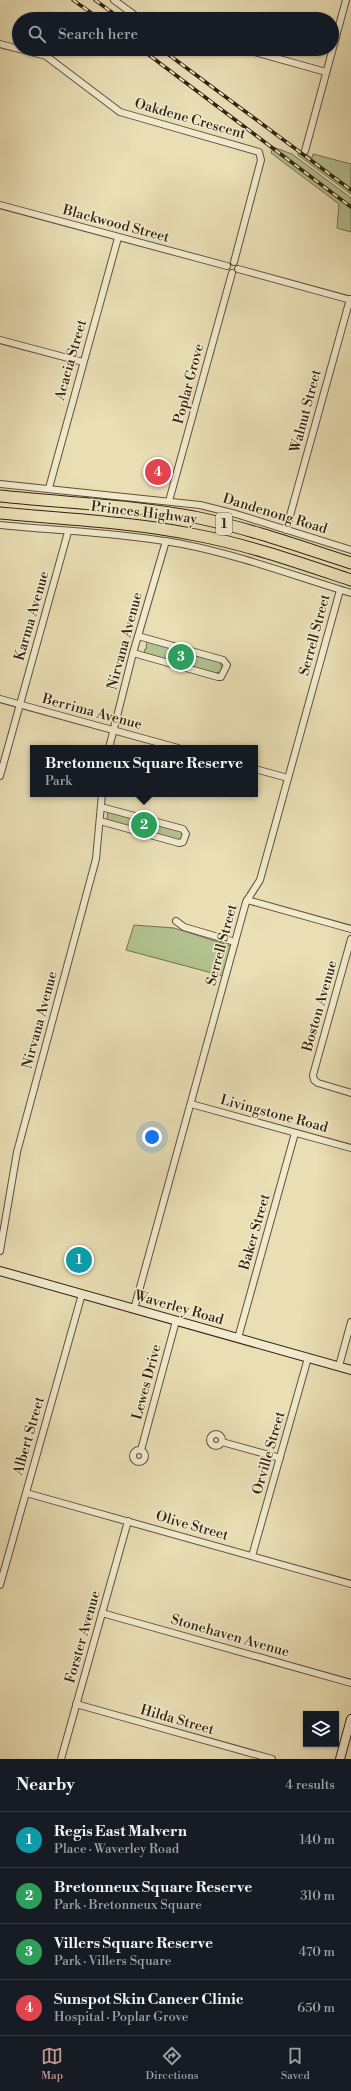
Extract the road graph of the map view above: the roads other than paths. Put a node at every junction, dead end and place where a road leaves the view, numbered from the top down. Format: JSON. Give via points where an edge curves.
{"nodes":[{"id":1,"x":114,"y":0,"type":"edge"},
{"id":2,"x":346,"y":0,"type":"edge"},
{"id":3,"x":130,"y":12,"type":"edge"},
{"id":4,"x":339,"y":25,"type":"edge"},
{"id":5,"x":0,"y":44,"type":"edge"},
{"id":6,"x":12,"y":47,"type":"edge"},
{"id":7,"x":46,"y":56,"type":"edge"},
{"id":8,"x":269,"y":56,"type":"edge"},
{"id":9,"x":330,"y":56,"type":"edge"},
{"id":10,"x":326,"y":72,"type":"junction"},
{"id":11,"x":305,"y":151,"type":"dead end"},
{"id":12,"x":0,"y":205,"type":"edge"},
{"id":13,"x":118,"y":238,"type":"junction"},
{"id":14,"x":234,"y":262,"type":"junction"},
{"id":15,"x":227,"y":266,"type":"junction"},
{"id":16,"x":238,"y":269,"type":"junction"},
{"id":17,"x":232,"y":273,"type":"junction"},
{"id":18,"x":350,"y":300,"type":"edge"},
{"id":19,"x":0,"y":340,"type":"edge"},
{"id":20,"x":83,"y":362,"type":"junction"},
{"id":21,"x":0,"y":484,"type":"edge"},
{"id":22,"x":49,"y":488,"type":"junction"},
{"id":23,"x":0,"y":496,"type":"edge"},
{"id":24,"x":169,"y":501,"type":"junction"},
{"id":25,"x":120,"y":507,"type":"junction"},
{"id":26,"x":0,"y":513,"type":"edge"},
{"id":27,"x":118,"y":524,"type":"junction"},
{"id":28,"x":0,"y":525,"type":"edge"},
{"id":29,"x":286,"y":530,"type":"junction"},
{"id":30,"x":68,"y":532,"type":"junction"},
{"id":31,"x":166,"y":541,"type":"junction"},
{"id":32,"x":351,"y":550,"type":"edge"},
{"id":33,"x":351,"y":563,"type":"edge"},
{"id":34,"x":351,"y":580,"type":"edge"},
{"id":35,"x":340,"y":590,"type":"junction"},
{"id":36,"x":351,"y":593,"type":"edge"},
{"id":37,"x":138,"y":636,"type":"junction"},
{"id":38,"x":133,"y":653,"type":"junction"},
{"id":39,"x":0,"y":699,"type":"edge"},
{"id":40,"x":20,"y":704,"type":"junction"},
{"id":41,"x":114,"y":730,"type":"junction"},
{"id":42,"x":110,"y":745,"type":"edge"},
{"id":43,"x":167,"y":745,"type":"edge"},
{"id":44,"x":258,"y":770,"type":"edge"},
{"id":45,"x":0,"y":776,"type":"edge"},
{"id":46,"x":288,"y":778,"type":"junction"},
{"id":47,"x":102,"y":797,"type":"edge"},
{"id":48,"x":101,"y":807,"type":"junction"},
{"id":49,"x":100,"y":821,"type":"junction"},
{"id":50,"x":247,"y":900,"type":"junction"},
{"id":51,"x":176,"y":921,"type":"dead end"},
{"id":52,"x":351,"y":929,"type":"edge"},
{"id":53,"x":351,"y":939,"type":"edge"},
{"id":54,"x":235,"y":942,"type":"junction"},
{"id":55,"x":351,"y":1093,"type":"edge"},
{"id":56,"x":191,"y":1104,"type":"junction"},
{"id":57,"x":295,"y":1133,"type":"junction"},
{"id":58,"x":351,"y":1148,"type":"edge"},
{"id":59,"x":0,"y":1251,"type":"edge"},
{"id":60,"x":0,"y":1271,"type":"edge"},
{"id":61,"x":82,"y":1294,"type":"junction"},
{"id":62,"x":134,"y":1309,"type":"junction"},
{"id":63,"x":176,"y":1321,"type":"junction"},
{"id":64,"x":351,"y":1322,"type":"edge"},
{"id":65,"x":238,"y":1338,"type":"junction"},
{"id":66,"x":308,"y":1358,"type":"junction"},
{"id":67,"x":339,"y":1366,"type":"junction"},
{"id":68,"x":351,"y":1370,"type":"edge"},
{"id":69,"x":222,"y":1442,"type":"dead end"},
{"id":70,"x":141,"y":1450,"type":"dead end"},
{"id":71,"x":280,"y":1458,"type":"junction"},
{"id":72,"x":26,"y":1493,"type":"junction"},
{"id":73,"x":128,"y":1521,"type":"junction"},
{"id":74,"x":252,"y":1556,"type":"junction"},
{"id":75,"x":351,"y":1584,"type":"edge"},
{"id":76,"x":0,"y":1585,"type":"edge"},
{"id":77,"x":102,"y":1613,"type":"junction"},
{"id":78,"x":351,"y":1683,"type":"edge"},
{"id":79,"x":76,"y":1704,"type":"junction"},
{"id":80,"x":350,"y":1723,"type":"edge"},
{"id":81,"x":349,"y":1734,"type":"edge"},
{"id":82,"x":61,"y":1759,"type":"edge"},
{"id":83,"x":272,"y":1759,"type":"edge"},
{"id":84,"x":340,"y":1759,"type":"edge"}],
"edges":[{"from":1,"to":3,"type":"street"},
{"from":2,"to":4,"type":"street"},
{"from":5,"to":6,"type":"street","name":"Oakdene Crescent"},
{"from":7,"to":14,"type":"street","name":"Oakdene Crescent","via":[[120,112],[259,152],[261,160]]},
{"from":8,"to":10,"type":"street"},
{"from":9,"to":10,"type":"street"},
{"from":10,"to":11,"type":"street"},
{"from":12,"to":13,"type":"street","name":"Blackwood Street"},
{"from":13,"to":15,"type":"street","name":"Blackwood Street"},
{"from":13,"to":20,"type":"street","name":"Acacia Street"},
{"from":14,"to":15,"type":"street","via":[[229,262]]},
{"from":14,"to":16,"type":"street"},
{"from":15,"to":17,"type":"street","via":[[227,270]]},
{"from":16,"to":17,"type":"street"},
{"from":16,"to":18,"type":"street"},
{"from":17,"to":24,"type":"street","name":"Poplar Grove"},
{"from":18,"to":29,"type":"street","name":"Walnut Street"},
{"from":19,"to":20,"type":"street"},
{"from":20,"to":22,"type":"street","name":"Acacia Street"},
{"from":21,"to":22,"type":"street","name":"Dandenong Road"},
{"from":22,"to":24,"type":"street","name":"Dandenong Road"},
{"from":23,"to":25,"type":"highway","name":"Princes Highway","number":"1"},
{"from":24,"to":29,"type":"street","name":"Dandenong Road","via":[[223,510]]},
{"from":25,"to":27,"type":"highway"},
{"from":25,"to":33,"type":"highway","name":"Princes Highway","number":"1","via":[[224,524]]},
{"from":26,"to":27,"type":"highway","name":"Princes Highway","number":"1"},
{"from":27,"to":34,"type":"highway","name":"Princes Highway","number":"1","via":[[210,538]]},
{"from":28,"to":30,"type":"street"},
{"from":29,"to":32,"type":"street","name":"Dandenong Road"},
{"from":30,"to":31,"type":"street"},
{"from":30,"to":40,"type":"street","name":"Karma Avenue"},
{"from":31,"to":35,"type":"street","via":[[239,558]]},
{"from":31,"to":37,"type":"street","name":"Nirvana Avenue"},
{"from":35,"to":36,"type":"street"},
{"from":35,"to":46,"type":"street","name":"Serrell Street"},
{"from":37,"to":38,"type":"street","name":"Nirvana Avenue"},
{"from":37,"to":38,"type":"street","via":[[223,660],[227,665],[222,677],[218,677]]},
{"from":38,"to":41,"type":"street","name":"Nirvana Avenue"},
{"from":39,"to":40,"type":"street","name":"Berrima Avenue"},
{"from":40,"to":41,"type":"street","name":"Berrima Avenue"},
{"from":40,"to":45,"type":"street","name":"Karma Avenue"},
{"from":41,"to":42,"type":"street","name":"Nirvana Avenue"},
{"from":41,"to":43,"type":"street","name":"Berrima Avenue"},
{"from":44,"to":46,"type":"street"},
{"from":46,"to":50,"type":"street","name":"Serrell Street","via":[[260,880]]},
{"from":47,"to":48,"type":"street","name":"Nirvana Avenue"},
{"from":48,"to":49,"type":"street","name":"Nirvana Avenue"},
{"from":48,"to":49,"type":"street","via":[[183,829],[186,834],[183,842],[179,843]]},
{"from":49,"to":59,"type":"street","name":"Nirvana Avenue","via":[[96,859],[17,1152]]},
{"from":50,"to":52,"type":"street"},
{"from":50,"to":54,"type":"street","name":"Serrell Street"},
{"from":51,"to":54,"type":"street","via":[[184,927]]},
{"from":53,"to":55,"type":"street","name":"Boston Avenue","via":[[314,1072],[314,1080],[318,1083]]},
{"from":54,"to":56,"type":"street","name":"Serrell Street"},
{"from":56,"to":57,"type":"street","name":"Livingstone Road"},
{"from":56,"to":62,"type":"street","name":"Serrell Street"},
{"from":57,"to":58,"type":"street","name":"Livingstone Road"},
{"from":57,"to":65,"type":"street","name":"Baker Street"},
{"from":60,"to":61,"type":"main road","name":"Waverley Road"},
{"from":61,"to":62,"type":"main road","name":"Waverley Road"},
{"from":61,"to":72,"type":"street","name":"Albert Street"},
{"from":62,"to":63,"type":"main road","name":"Waverley Road"},
{"from":63,"to":65,"type":"main road","name":"Waverley Road"},
{"from":63,"to":70,"type":"street","name":"Lewes Drive"},
{"from":64,"to":67,"type":"street"},
{"from":65,"to":66,"type":"main road","name":"Waverley Road"},
{"from":66,"to":67,"type":"main road","name":"Waverley Road"},
{"from":66,"to":71,"type":"street","name":"Orville Street"},
{"from":67,"to":68,"type":"main road","name":"Waverley Road"},
{"from":69,"to":71,"type":"street"},
{"from":71,"to":74,"type":"street","name":"Orville Street"},
{"from":72,"to":73,"type":"street","name":"Olive Street"},
{"from":72,"to":76,"type":"street","name":"Albert Street"},
{"from":73,"to":74,"type":"street","name":"Olive Street"},
{"from":73,"to":77,"type":"street","name":"Forster Avenue"},
{"from":74,"to":75,"type":"street","name":"Olive Street"},
{"from":77,"to":78,"type":"street","name":"Stonehaven Avenue"},
{"from":77,"to":79,"type":"street","name":"Forster Avenue"},
{"from":79,"to":82,"type":"street","name":"Forster Avenue"},
{"from":79,"to":83,"type":"street","name":"Hilda Street"},
{"from":80,"to":81,"type":"main road"},
{"from":81,"to":84,"type":"main road"}]}
